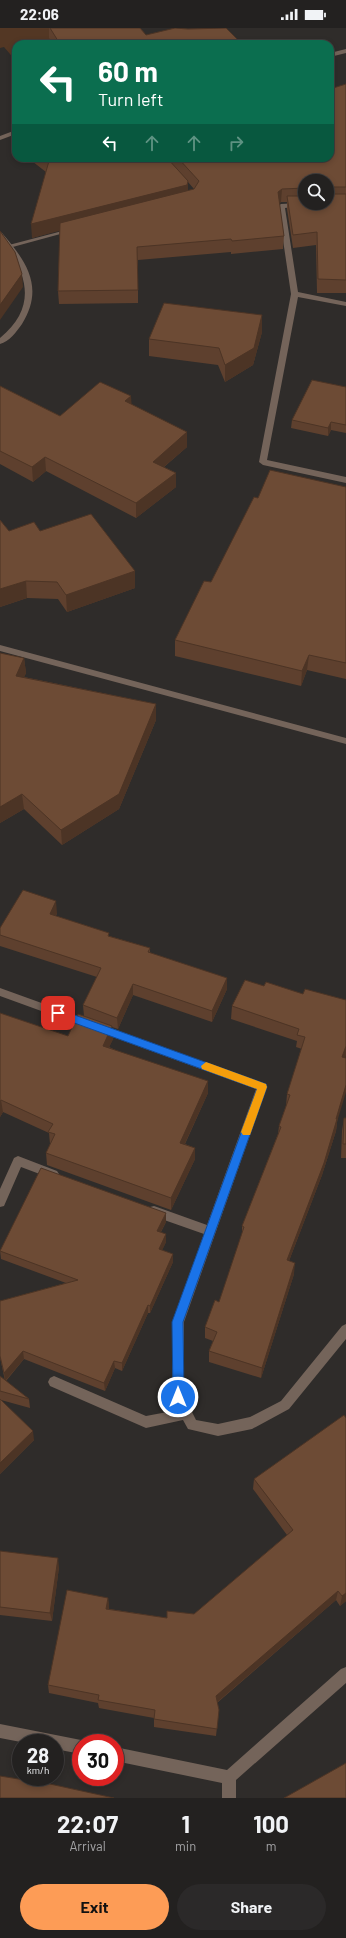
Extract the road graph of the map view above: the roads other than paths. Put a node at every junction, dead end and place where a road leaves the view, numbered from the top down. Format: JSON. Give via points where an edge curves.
{"nodes":[{"id":1,"x":346,"y":52,"type":"edge"},
{"id":2,"x":334,"y":54,"type":"edge"},
{"id":3,"x":12,"y":134,"type":"edge"},
{"id":4,"x":0,"y":138,"type":"edge"},
{"id":5,"x":298,"y":205,"type":"edge"},
{"id":6,"x":77,"y":229,"type":"edge"},
{"id":7,"x":0,"y":234,"type":"edge"},
{"id":8,"x":9,"y":246,"type":"junction"},
{"id":9,"x":295,"y":294,"type":"junction"},
{"id":10,"x":346,"y":304,"type":"edge"},
{"id":11,"x":0,"y":342,"type":"edge"},
{"id":12,"x":346,"y":480,"type":"edge"},
{"id":13,"x":0,"y":648,"type":"edge"},
{"id":14,"x":346,"y":741,"type":"edge"},
{"id":15,"x":0,"y":992,"type":"edge"},
{"id":16,"x":63,"y":1177,"type":"edge"},
{"id":17,"x":0,"y":1202,"type":"edge"},
{"id":18,"x":144,"y":1207,"type":"edge"},
{"id":19,"x":211,"y":1231,"type":"junction"},
{"id":20,"x":346,"y":1330,"type":"edge"},
{"id":21,"x":54,"y":1382,"type":"dead end"},
{"id":22,"x":186,"y":1414,"type":"junction"},
{"id":23,"x":346,"y":1674,"type":"edge"},
{"id":24,"x":0,"y":1731,"type":"edge"},
{"id":25,"x":72,"y":1745,"type":"edge"},
{"id":26,"x":124,"y":1756,"type":"edge"},
{"id":27,"x":229,"y":1776,"type":"junction"},
{"id":28,"x":228,"y":1798,"type":"edge"}],
"edges":[{"from":1,"to":2,"type":"street"},
{"from":3,"to":4,"type":"street"},
{"from":5,"to":9,"type":"street","via":[[281,206]]},
{"from":6,"to":8,"type":"street"},
{"from":7,"to":8,"type":"street"},
{"from":8,"to":11,"type":"street","via":[[22,262],[29,282],[29,298],[24,316],[11,334]]},
{"from":9,"to":10,"type":"street"},
{"from":9,"to":12,"type":"street","via":[[263,462]]},
{"from":13,"to":14,"type":"street"},
{"from":15,"to":19,"type":"street","via":[[262,1087]]},
{"from":16,"to":17,"type":"street","via":[[18,1161]]},
{"from":18,"to":19,"type":"street"},
{"from":19,"to":22,"type":"street","via":[[178,1322],[178,1397]]},
{"from":20,"to":22,"type":"street","via":[[284,1405],[252,1423],[218,1430],[192,1425]]},
{"from":21,"to":22,"type":"street","via":[[146,1422]]},
{"from":23,"to":27,"type":"street"},
{"from":24,"to":25,"type":"street"},
{"from":26,"to":27,"type":"street"},
{"from":27,"to":28,"type":"street"}]}
